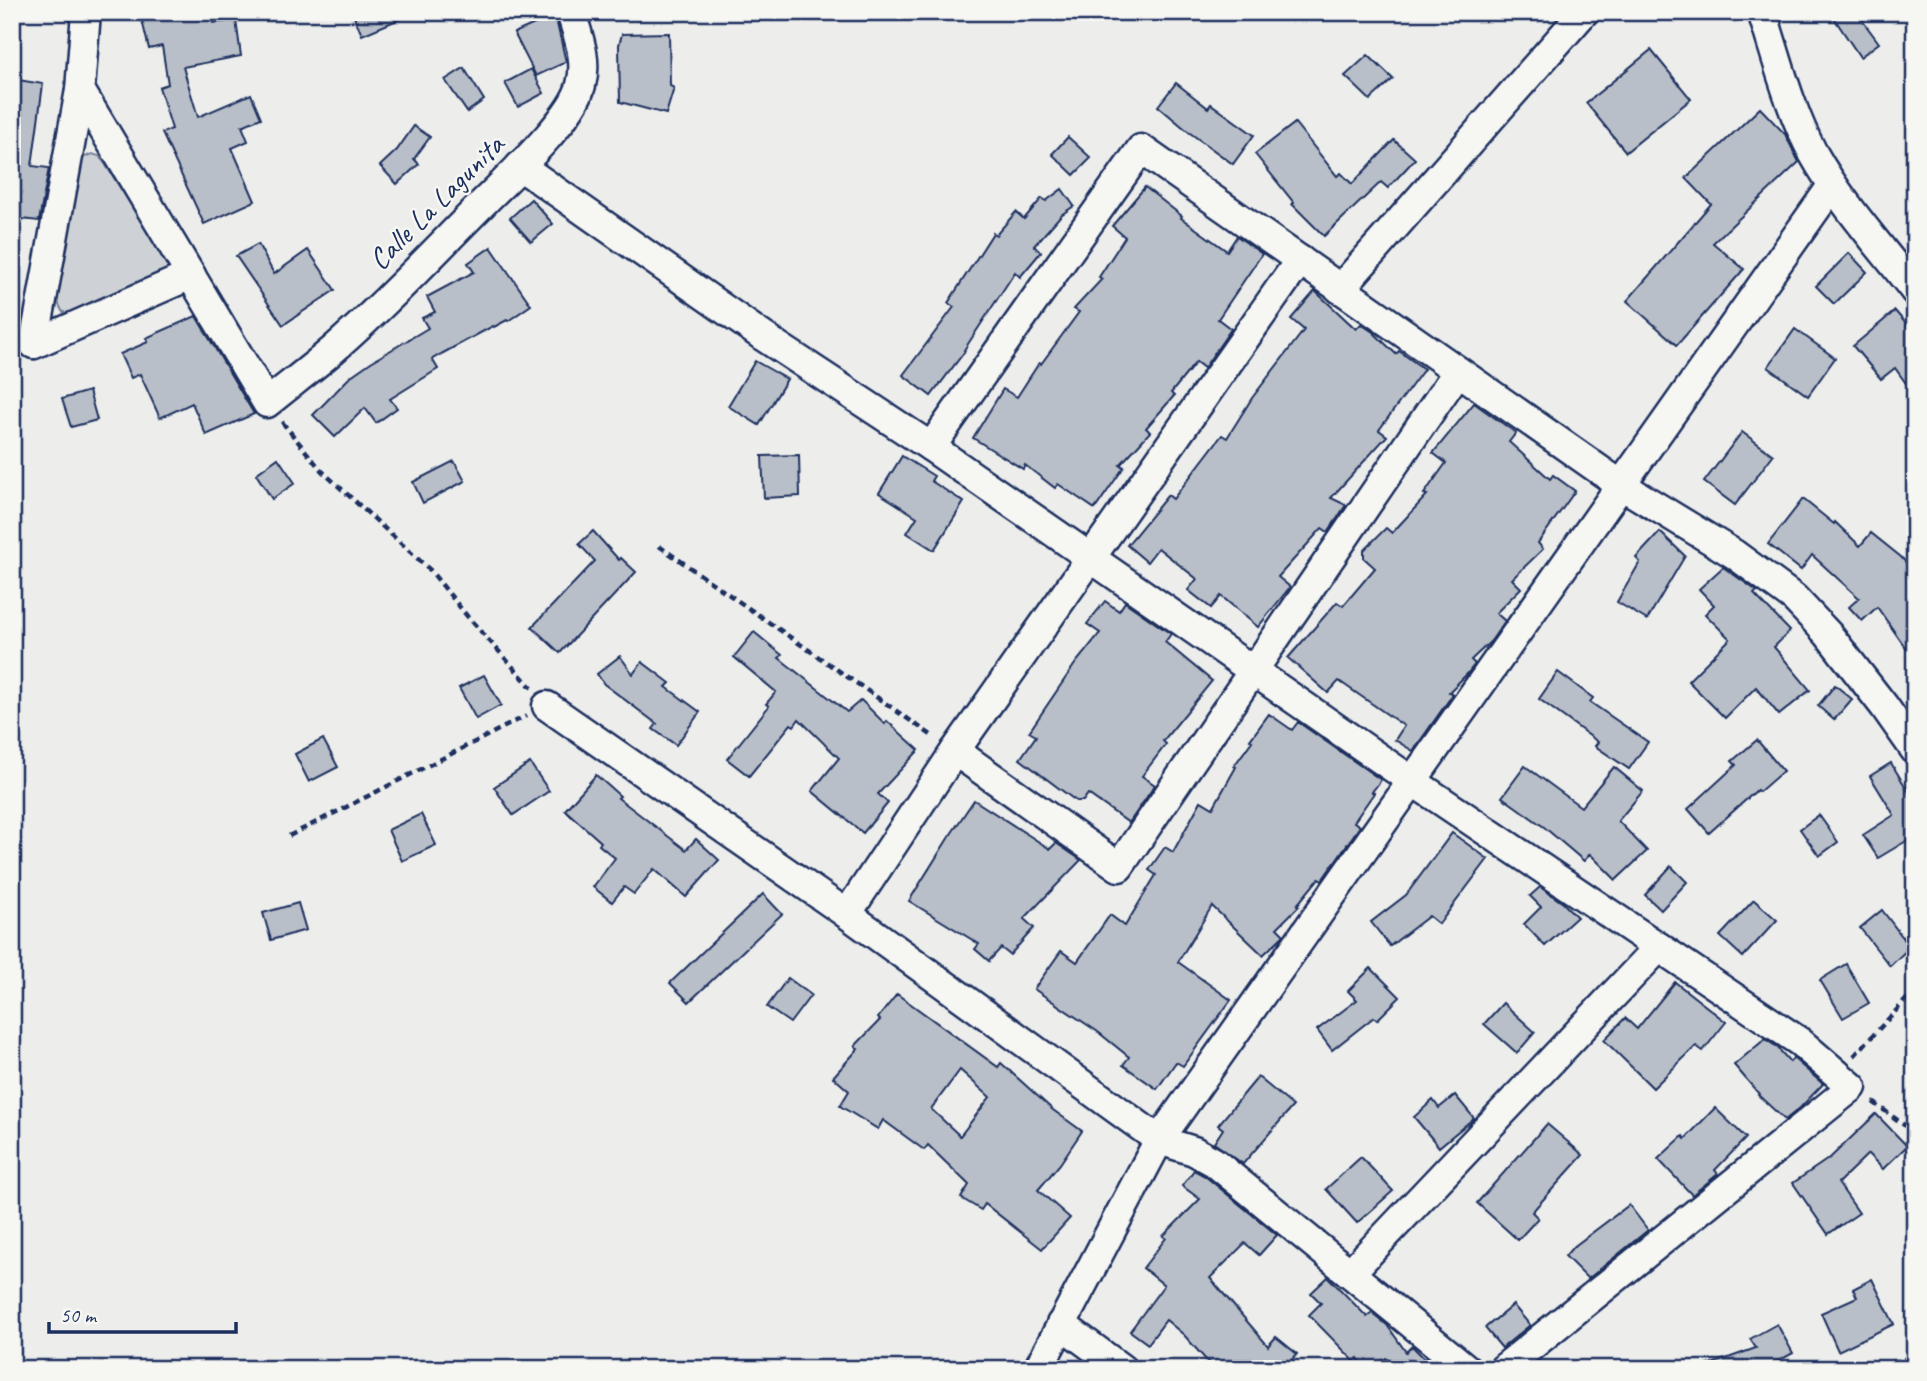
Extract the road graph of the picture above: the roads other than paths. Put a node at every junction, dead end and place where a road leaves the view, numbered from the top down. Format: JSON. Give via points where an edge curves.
{"nodes":[{"id":1,"x":86,"y":12,"type":"edge"},
{"id":2,"x":571,"y":12,"type":"edge"},
{"id":3,"x":1584,"y":12,"type":"edge"},
{"id":4,"x":1762,"y":12,"type":"edge"},
{"id":5,"x":80,"y":90,"type":"junction"},
{"id":6,"x":520,"y":166,"type":"junction"},
{"id":7,"x":1832,"y":186,"type":"junction"},
{"id":8,"x":1300,"y":260,"type":"junction"},
{"id":9,"x":191,"y":275,"type":"junction"},
{"id":10,"x":1340,"y":289,"type":"junction"},
{"id":11,"x":1915,"y":290,"type":"edge"},
{"id":12,"x":1458,"y":371,"type":"junction"},
{"id":13,"x":931,"y":447,"type":"junction"},
{"id":14,"x":1621,"y":485,"type":"junction"},
{"id":15,"x":1091,"y":558,"type":"junction"},
{"id":16,"x":1253,"y":671,"type":"junction"},
{"id":17,"x":547,"y":706,"type":"road end"},
{"id":18,"x":1915,"y":750,"type":"edge"},
{"id":19,"x":955,"y":751,"type":"junction"},
{"id":20,"x":1412,"y":781,"type":"junction"},
{"id":21,"x":847,"y":914,"type":"junction"},
{"id":22,"x":1659,"y":947,"type":"junction"},
{"id":23,"x":1160,"y":1140,"type":"junction"},
{"id":24,"x":1350,"y":1273,"type":"junction"},
{"id":25,"x":1061,"y":1324,"type":"junction"},
{"id":26,"x":1038,"y":1369,"type":"edge"},
{"id":27,"x":1122,"y":1369,"type":"edge"},
{"id":28,"x":1468,"y":1369,"type":"edge"},
{"id":29,"x":1503,"y":1369,"type":"edge"}],
"edges":[{"from":1,"to":5,"type":"street"},
{"from":2,"to":6,"type":"street","name":"Calle La Lagunita","via":[[584,67],[581,87],[567,113]]},
{"from":3,"to":10,"type":"street"},
{"from":4,"to":7,"type":"street","via":[[1796,115]]},
{"from":5,"to":9,"type":"street"},
{"from":5,"to":9,"type":"street","via":[[34,344]]},
{"from":6,"to":9,"type":"street","name":"Calle La Lagunita","via":[[334,349],[267,403]]},
{"from":6,"to":13,"type":"street"},
{"from":7,"to":11,"type":"street"},
{"from":7,"to":14,"type":"street"},
{"from":8,"to":10,"type":"street"},
{"from":8,"to":13,"type":"street","via":[[1141,149]]},
{"from":8,"to":15,"type":"street"},
{"from":10,"to":12,"type":"street"},
{"from":12,"to":14,"type":"street"},
{"from":12,"to":16,"type":"street"},
{"from":13,"to":15,"type":"street"},
{"from":14,"to":18,"type":"street","via":[[1734,554],[1794,598],[1828,634]]},
{"from":14,"to":20,"type":"street"},
{"from":15,"to":16,"type":"street"},
{"from":15,"to":19,"type":"street"},
{"from":16,"to":19,"type":"street","via":[[1119,867]]},
{"from":16,"to":20,"type":"street"},
{"from":17,"to":21,"type":"street"},
{"from":19,"to":21,"type":"street"},
{"from":20,"to":22,"type":"street"},
{"from":20,"to":23,"type":"street"},
{"from":21,"to":23,"type":"street"},
{"from":22,"to":24,"type":"street"},
{"from":22,"to":29,"type":"street","via":[[1800,1042],[1845,1080]]},
{"from":23,"to":24,"type":"street","via":[[1214,1162]]},
{"from":23,"to":25,"type":"street"},
{"from":24,"to":28,"type":"street"},
{"from":25,"to":26,"type":"street"},
{"from":25,"to":27,"type":"street"}]}
